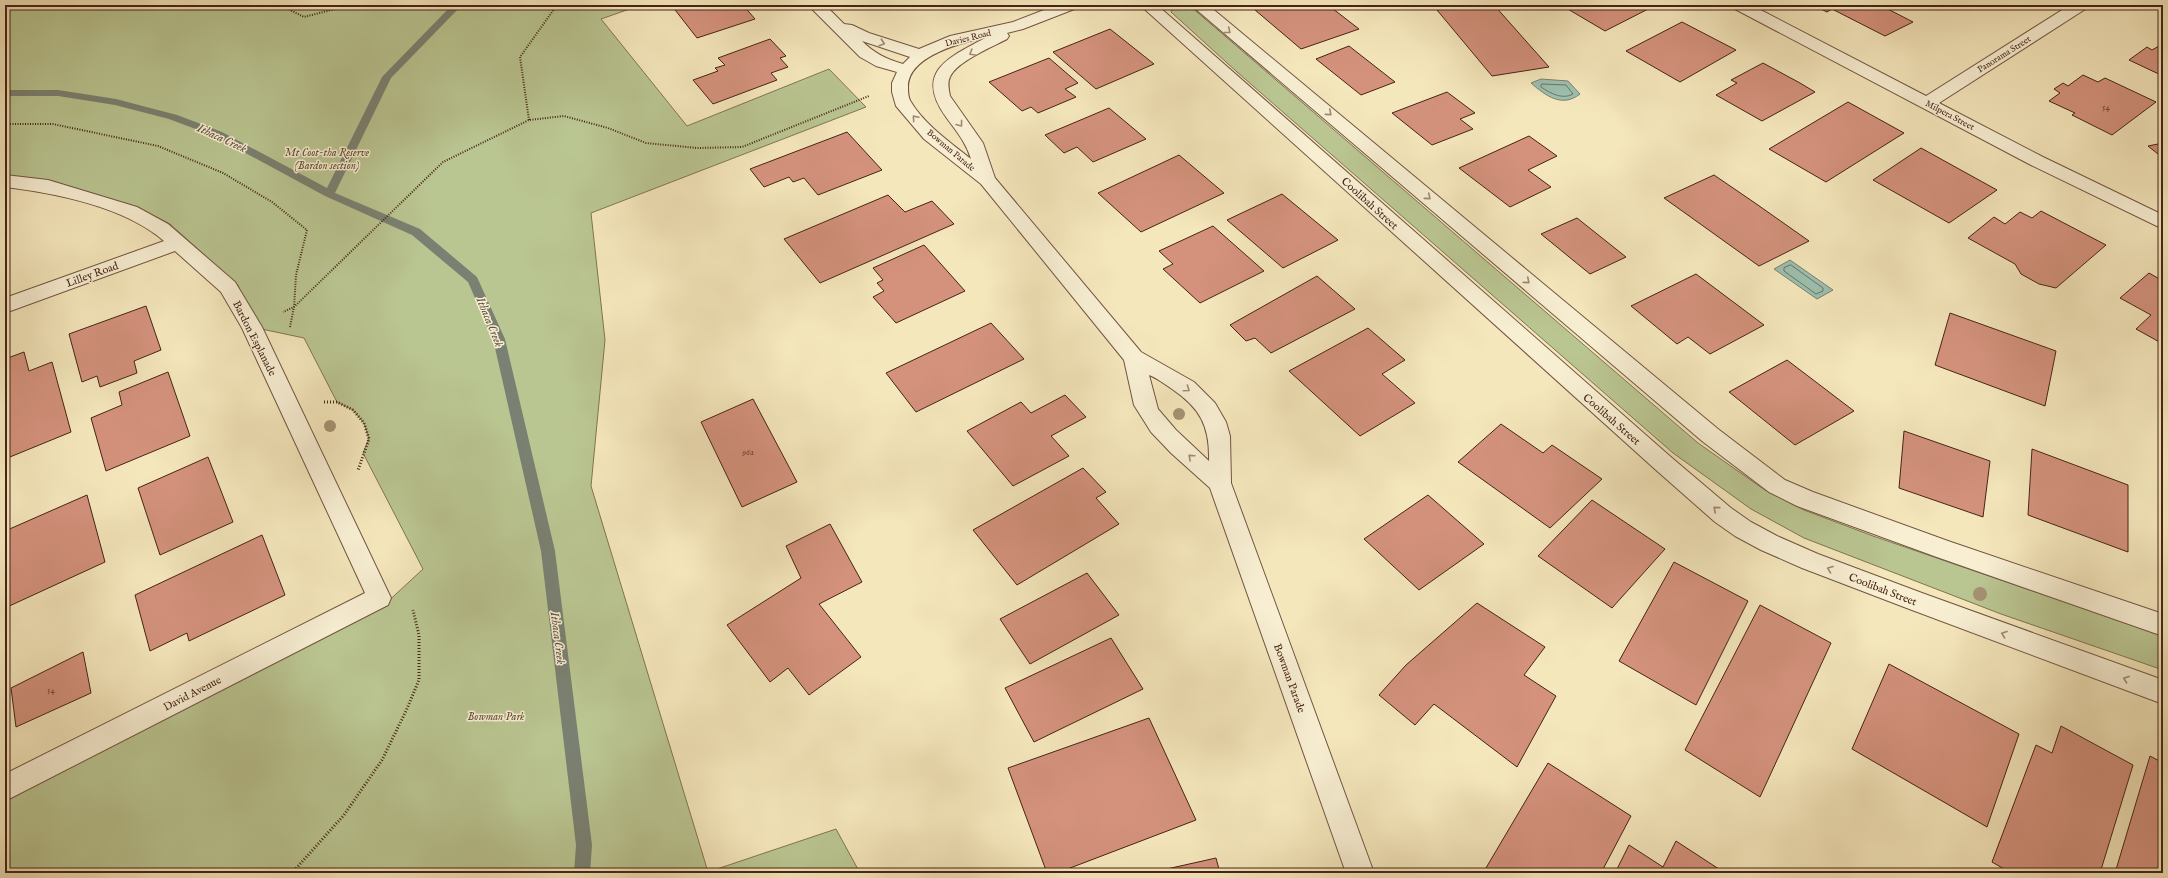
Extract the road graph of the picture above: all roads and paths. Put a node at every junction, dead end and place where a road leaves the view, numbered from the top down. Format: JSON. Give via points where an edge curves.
{"nodes":[{"id":1,"x":280,"y":5,"type":"edge"},
{"id":2,"x":342,"y":5,"type":"edge"},
{"id":3,"x":557,"y":5,"type":"edge"},
{"id":4,"x":816,"y":5,"type":"edge"},
{"id":5,"x":1071,"y":5,"type":"edge"},
{"id":6,"x":1148,"y":5,"type":"edge"},
{"id":7,"x":1199,"y":5,"type":"edge"},
{"id":8,"x":1738,"y":5,"type":"edge"},
{"id":9,"x":2081,"y":5,"type":"edge"},
{"id":10,"x":834,"y":22,"type":"junction"},
{"id":11,"x":1017,"y":26,"type":"junction"},
{"id":12,"x":920,"y":55,"type":"junction"},
{"id":13,"x":950,"y":66,"type":"joint"},
{"id":14,"x":906,"y":70,"type":"junction"},
{"id":15,"x":900,"y":92,"type":"junction"},
{"id":16,"x":1927,"y":103,"type":"junction"},
{"id":17,"x":529,"y":120,"type":"junction"},
{"id":18,"x":5,"y":124,"type":"edge"},
{"id":19,"x":987,"y":180,"type":"junction"},
{"id":20,"x":5,"y":181,"type":"edge"},
{"id":21,"x":2163,"y":223,"type":"edge"},
{"id":22,"x":179,"y":242,"type":"junction"},
{"id":23,"x":5,"y":306,"type":"edge"},
{"id":24,"x":294,"y":307,"type":"junction"},
{"id":25,"x":290,"y":329,"type":"dead end"},
{"id":26,"x":1134,"y":357,"type":"junction"},
{"id":27,"x":319,"y":402,"type":"dead end"},
{"id":28,"x":357,"y":473,"type":"dead end"},
{"id":29,"x":1220,"y":483,"type":"junction"},
{"id":30,"x":379,"y":598,"type":"joint"},
{"id":31,"x":413,"y":607,"type":"dead end"},
{"id":32,"x":2163,"y":625,"type":"edge"},
{"id":33,"x":2163,"y":692,"type":"edge"},
{"id":34,"x":5,"y":788,"type":"edge"},
{"id":35,"x":292,"y":873,"type":"edge"},
{"id":36,"x":1360,"y":873,"type":"edge"}],
"edges":[{"from":1,"to":2,"type":"path","via":[[304,17]]},
{"from":3,"to":17,"type":"path","via":[[520,57]]},
{"from":4,"to":10,"type":"street"},
{"from":5,"to":11,"type":"street","name":"Davies Road"},
{"from":33,"to":6,"type":"street","name":"Coolibah Street","one_way":true,"via":[[1810,561],[1743,529],[1664,464]]},
{"from":7,"to":32,"type":"street","one_way":true,"via":[[1710,435],[1777,486],[1805,499],[1942,549]]},
{"from":8,"to":16,"type":"street","name":"Milpera Street"},
{"from":9,"to":16,"type":"street","name":"Panorama Street"},
{"from":10,"to":12,"type":"street","one_way":true,"via":[[863,36]]},
{"from":10,"to":14,"type":"street","via":[[874,59]]},
{"from":11,"to":12,"type":"street","name":"Davies Road","via":[[956,39]]},
{"from":11,"to":13,"type":"street","name":"Davies Road","one_way":true},
{"from":12,"to":14,"type":"street"},
{"from":13,"to":19,"type":"street","name":"Bowman Parade","one_way":true,"via":[[941,78],[940,90],[943,101],[973,140]]},
{"from":14,"to":15,"type":"street","via":[[900,83]]},
{"from":15,"to":17,"type":"path","via":[[869,96],[742,147],[698,148],[646,143],[608,128],[564,116]]},
{"from":19,"to":15,"type":"street","name":"Bowman Parade","one_way":true,"via":[[930,135],[902,102]]},
{"from":16,"to":21,"type":"street","name":"Milpera Street"},
{"from":17,"to":24,"type":"path","via":[[443,162]]},
{"from":18,"to":24,"type":"path","via":[[53,124],[158,146],[223,173],[272,202],[308,230],[296,275]]},
{"from":19,"to":26,"type":"street","name":"Bowman Parade"},
{"from":20,"to":22,"type":"street","name":"Bardon Esplanade","via":[[48,186],[130,211],[161,228]]},
{"from":22,"to":23,"type":"street","name":"Lilley Road"},
{"from":22,"to":30,"type":"street","name":"Bardon Esplanade","via":[[228,287],[252,327]]},
{"from":24,"to":25,"type":"path"},
{"from":29,"to":26,"type":"street","name":"Bowman Parade","one_way":true,"via":[[1151,417],[1145,404]]},
{"from":26,"to":29,"type":"street","name":"Bowman Parade","one_way":true,"via":[[1191,391],[1214,416],[1220,436]]},
{"from":27,"to":28,"type":"path","via":[[337,402],[353,410],[364,423],[369,439]]},
{"from":29,"to":36,"type":"street","name":"Bowman Parade"},
{"from":30,"to":34,"type":"street","name":"David Avenue"},
{"from":31,"to":35,"type":"path","via":[[419,635],[418,680],[406,711],[382,760],[344,815]]}]}
